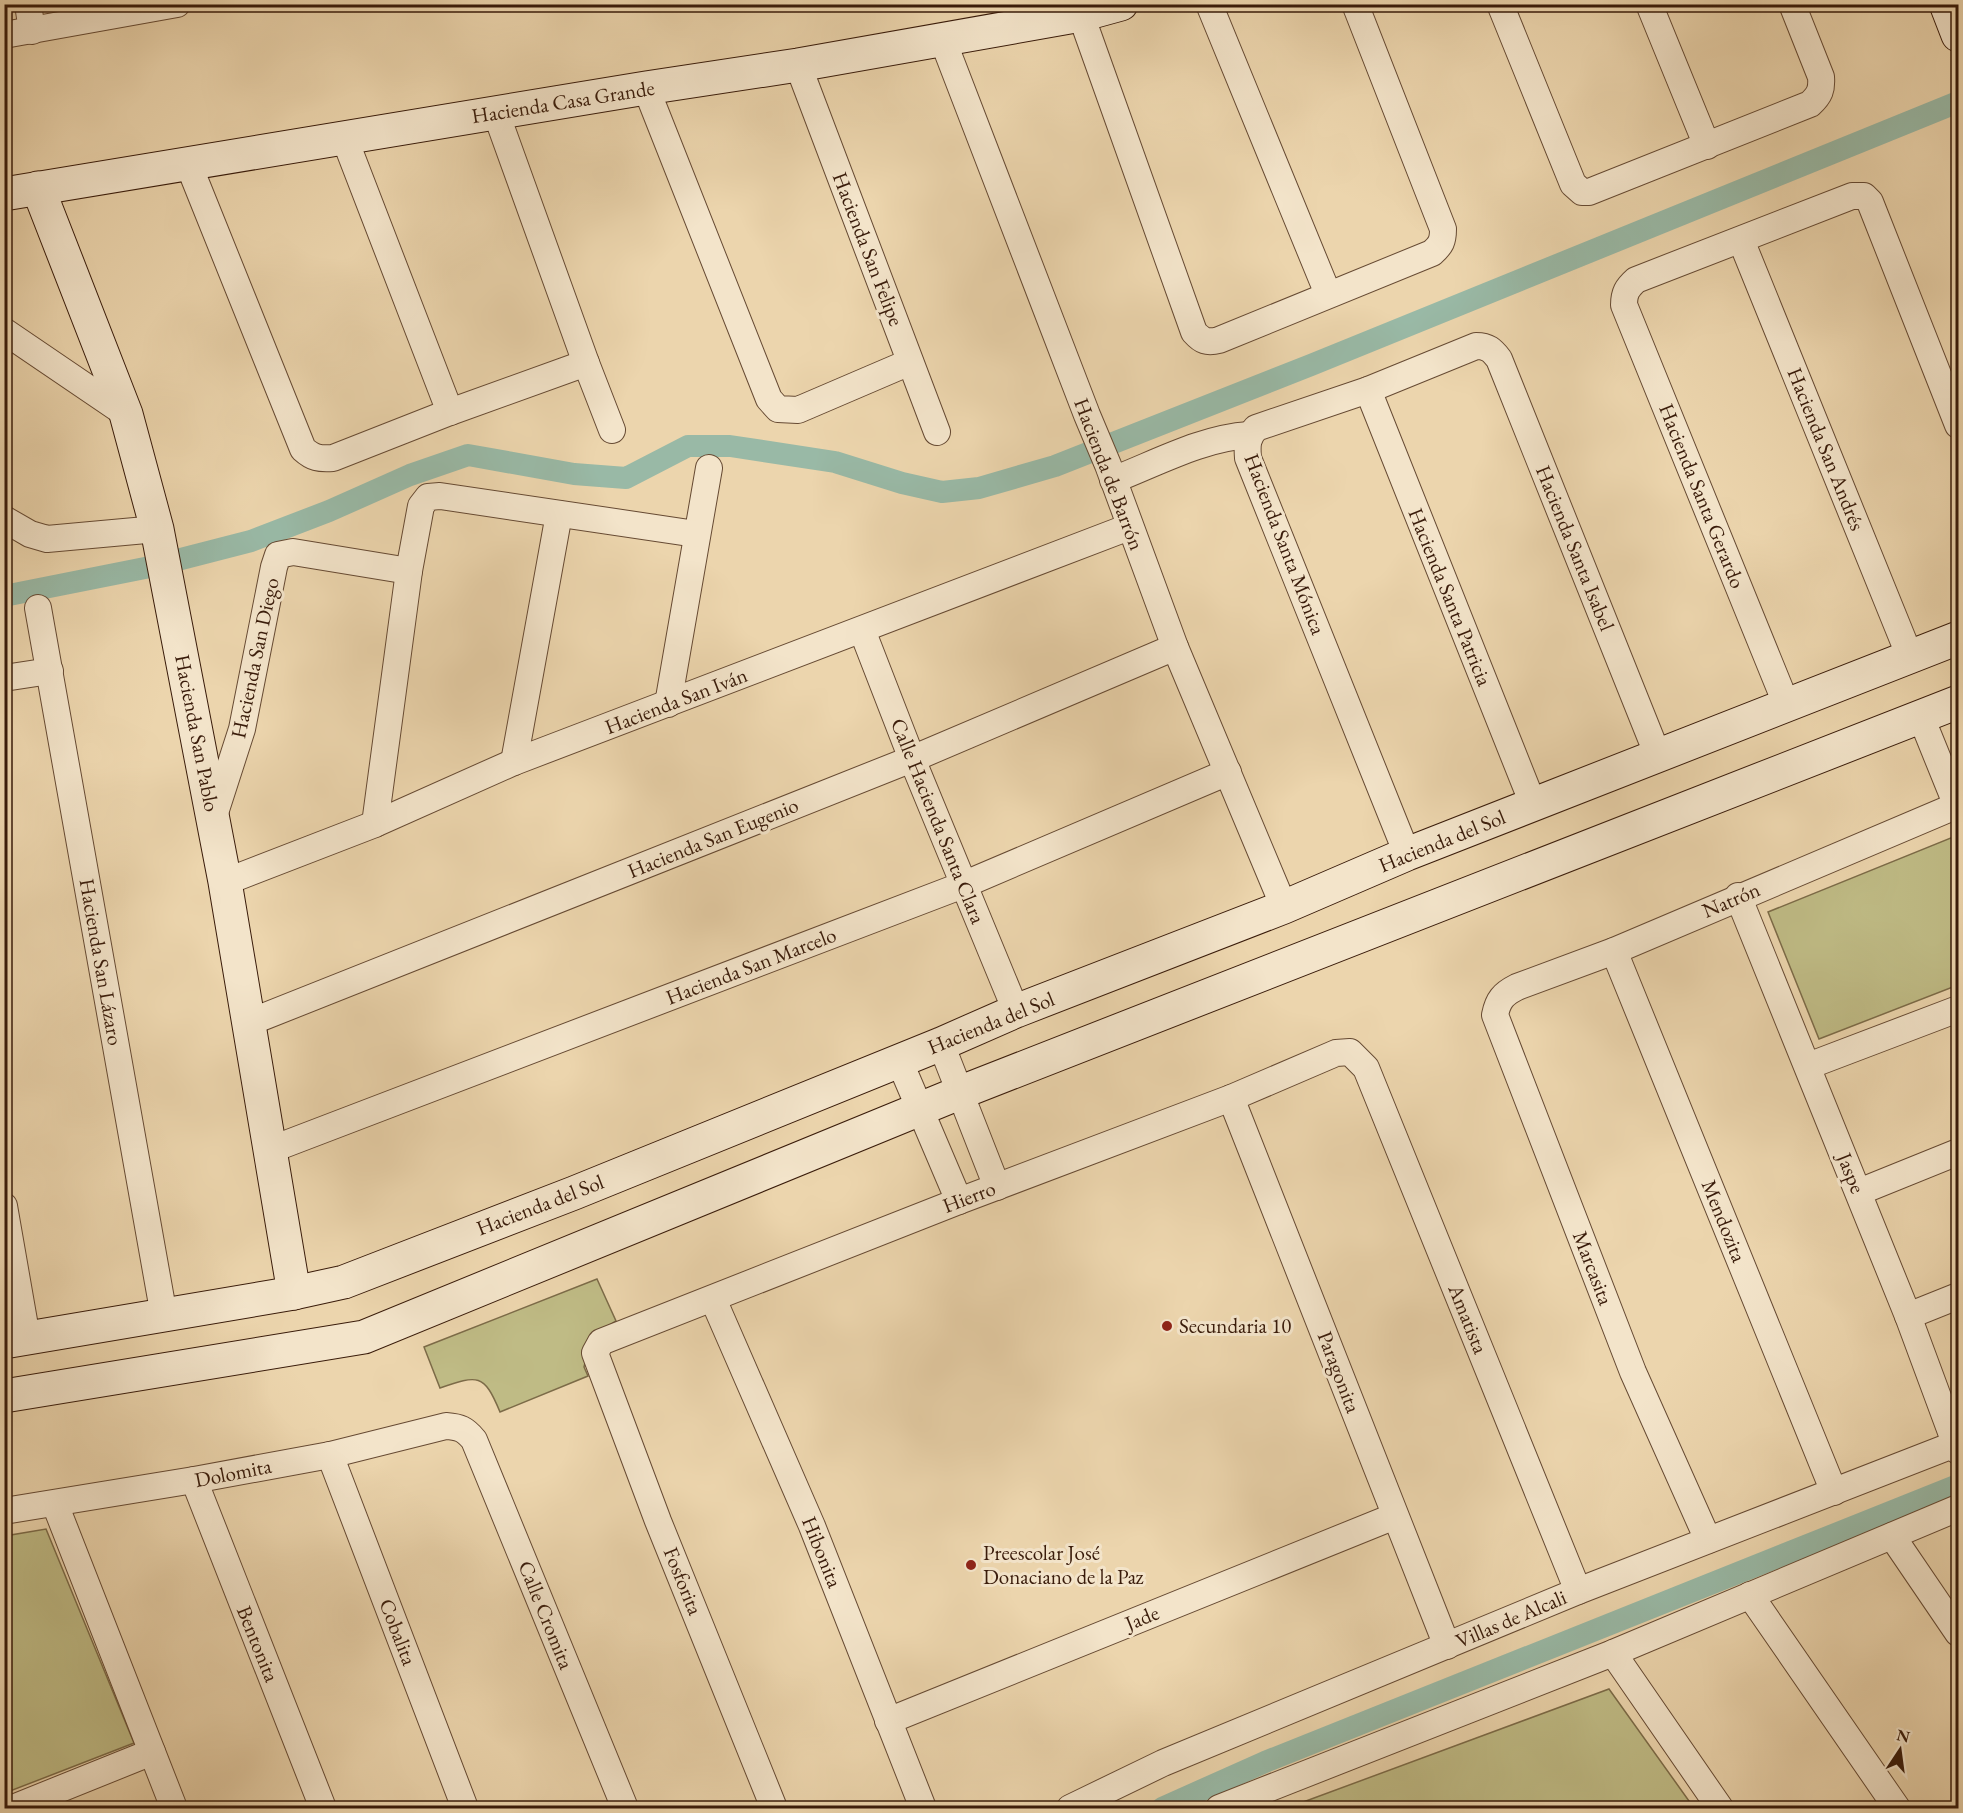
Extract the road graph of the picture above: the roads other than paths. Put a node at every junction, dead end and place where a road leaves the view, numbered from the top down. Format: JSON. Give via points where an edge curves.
{"nodes":[{"id":1,"x":28,"y":4,"type":"edge"},
{"id":2,"x":1121,"y":4,"type":"edge"},
{"id":3,"x":1209,"y":4,"type":"edge"},
{"id":4,"x":1355,"y":4,"type":"edge"},
{"id":5,"x":1500,"y":4,"type":"edge"},
{"id":6,"x":1649,"y":4,"type":"edge"},
{"id":7,"x":1792,"y":4,"type":"edge"},
{"id":8,"x":1946,"y":4,"type":"edge"},
{"id":9,"x":168,"y":5,"type":"edge"},
{"id":10,"x":1081,"y":10,"type":"edge"},
{"id":11,"x":32,"y":31,"type":"junction"},
{"id":12,"x":4,"y":35,"type":"edge"},
{"id":13,"x":1959,"y":35,"type":"edge"},
{"id":14,"x":942,"y":38,"type":"junction"},
{"id":15,"x":798,"y":65,"type":"junction"},
{"id":16,"x":646,"y":88,"type":"junction"},
{"id":17,"x":496,"y":113,"type":"junction"},
{"id":18,"x":344,"y":137,"type":"junction"},
{"id":19,"x":1707,"y":146,"type":"junction"},
{"id":20,"x":188,"y":163,"type":"junction"},
{"id":21,"x":38,"y":188,"type":"junction"},
{"id":22,"x":4,"y":194,"type":"edge"},
{"id":23,"x":1741,"y":240,"type":"junction"},
{"id":24,"x":1328,"y":294,"type":"junction"},
{"id":25,"x":4,"y":331,"type":"edge"},
{"id":26,"x":1485,"y":346,"type":"joint"},
{"id":27,"x":910,"y":362,"type":"junction"},
{"id":28,"x":586,"y":363,"type":"junction"},
{"id":29,"x":1368,"y":390,"type":"junction"},
{"id":30,"x":450,"y":412,"type":"junction"},
{"id":31,"x":126,"y":414,"type":"junction"},
{"id":32,"x":1959,"y":425,"type":"edge"},
{"id":33,"x":612,"y":430,"type":"dead end"},
{"id":34,"x":937,"y":432,"type":"dead end"},
{"id":35,"x":1249,"y":435,"type":"junction"},
{"id":36,"x":709,"y":468,"type":"dead end"},
{"id":37,"x":1110,"y":472,"type":"junction"},
{"id":38,"x":559,"y":514,"type":"junction"},
{"id":39,"x":4,"y":519,"type":"edge"},
{"id":40,"x":1130,"y":527,"type":"junction"},
{"id":41,"x":159,"y":534,"type":"junction"},
{"id":42,"x":696,"y":534,"type":"junction"},
{"id":43,"x":410,"y":572,"type":"junction"},
{"id":44,"x":38,"y":608,"type":"dead end"},
{"id":45,"x":862,"y":630,"type":"junction"},
{"id":46,"x":1959,"y":638,"type":"edge"},
{"id":47,"x":1175,"y":647,"type":"junction"},
{"id":48,"x":1910,"y":657,"type":"junction"},
{"id":49,"x":50,"y":671,"type":"junction"},
{"id":50,"x":4,"y":678,"type":"edge"},
{"id":51,"x":1959,"y":702,"type":"edge"},
{"id":52,"x":668,"y":704,"type":"junction"},
{"id":53,"x":1787,"y":706,"type":"junction"},
{"id":54,"x":1921,"y":717,"type":"junction"},
{"id":55,"x":1658,"y":756,"type":"junction"},
{"id":56,"x":912,"y":759,"type":"junction"},
{"id":57,"x":514,"y":762,"type":"junction"},
{"id":58,"x":1228,"y":772,"type":"junction"},
{"id":59,"x":1533,"y":804,"type":"junction"},
{"id":60,"x":1958,"y":805,"type":"edge"},
{"id":61,"x":213,"y":819,"type":"junction"},
{"id":62,"x":375,"y":824,"type":"junction"},
{"id":63,"x":1407,"y":854,"type":"junction"},
{"id":64,"x":225,"y":882,"type":"junction"},
{"id":65,"x":963,"y":885,"type":"junction"},
{"id":66,"x":1738,"y":896,"type":"junction"},
{"id":67,"x":1284,"y":907,"type":"junction"},
{"id":68,"x":1614,"y":951,"type":"junction"},
{"id":69,"x":1504,"y":994,"type":"joint"},
{"id":70,"x":1959,"y":1009,"type":"edge"},
{"id":71,"x":1016,"y":1011,"type":"junction"},
{"id":72,"x":248,"y":1023,"type":"junction"},
{"id":73,"x":940,"y":1044,"type":"junction"},
{"id":74,"x":1350,"y":1052,"type":"joint"},
{"id":75,"x":899,"y":1060,"type":"junction"},
{"id":76,"x":1808,"y":1066,"type":"junction"},
{"id":77,"x":959,"y":1093,"type":"junction"},
{"id":78,"x":1231,"y":1098,"type":"junction"},
{"id":79,"x":921,"y":1110,"type":"junction"},
{"id":80,"x":270,"y":1150,"type":"junction"},
{"id":81,"x":1959,"y":1152,"type":"edge"},
{"id":82,"x":997,"y":1187,"type":"junction"},
{"id":83,"x":1858,"y":1192,"type":"junction"},
{"id":84,"x":960,"y":1201,"type":"junction"},
{"id":85,"x":4,"y":1206,"type":"edge"},
{"id":86,"x":294,"y":1293,"type":"junction"},
{"id":87,"x":1959,"y":1296,"type":"edge"},
{"id":88,"x":712,"y":1299,"type":"junction"},
{"id":89,"x":164,"y":1316,"type":"junction"},
{"id":90,"x":1908,"y":1316,"type":"junction"},
{"id":91,"x":16,"y":1340,"type":"edge"},
{"id":92,"x":595,"y":1353,"type":"joint"},
{"id":93,"x":4,"y":1396,"type":"edge"},
{"id":94,"x":459,"y":1427,"type":"joint"},
{"id":95,"x":1958,"y":1446,"type":"edge"},
{"id":96,"x":330,"y":1455,"type":"junction"},
{"id":97,"x":194,"y":1480,"type":"junction"},
{"id":98,"x":1834,"y":1492,"type":"junction"},
{"id":99,"x":55,"y":1504,"type":"junction"},
{"id":100,"x":1959,"y":1508,"type":"edge"},
{"id":101,"x":4,"y":1511,"type":"edge"},
{"id":102,"x":1395,"y":1516,"type":"junction"},
{"id":103,"x":1892,"y":1536,"type":"junction"},
{"id":104,"x":1708,"y":1540,"type":"junction"},
{"id":105,"x":1578,"y":1591,"type":"junction"},
{"id":106,"x":1750,"y":1595,"type":"junction"},
{"id":107,"x":1959,"y":1633,"type":"edge"},
{"id":108,"x":1448,"y":1646,"type":"junction"},
{"id":109,"x":1613,"y":1653,"type":"junction"},
{"id":110,"x":888,"y":1721,"type":"junction"},
{"id":111,"x":152,"y":1752,"type":"junction"},
{"id":112,"x":29,"y":1806,"type":"edge"},
{"id":113,"x":1224,"y":1808,"type":"edge"},
{"id":114,"x":174,"y":1809,"type":"edge"},
{"id":115,"x":323,"y":1809,"type":"edge"},
{"id":116,"x":465,"y":1809,"type":"edge"},
{"id":117,"x":625,"y":1809,"type":"edge"},
{"id":118,"x":774,"y":1809,"type":"edge"},
{"id":119,"x":923,"y":1809,"type":"edge"},
{"id":120,"x":1070,"y":1809,"type":"edge"},
{"id":121,"x":1720,"y":1809,"type":"edge"},
{"id":122,"x":1897,"y":1809,"type":"edge"}],
"edges":[{"from":1,"to":11,"type":"street"},
{"from":2,"to":10,"type":"street","name":"Hacienda Casa Grande"},
{"from":3,"to":24,"type":"street"},
{"from":4,"to":24,"type":"street","via":[[1443,229],[1443,239],[1432,253]]},
{"from":5,"to":19,"type":"street","via":[[1577,189],[1588,192]]},
{"from":6,"to":19,"type":"street"},
{"from":7,"to":19,"type":"street","via":[[1821,76],[1819,96],[1810,104]]},
{"from":8,"to":13,"type":"street"},
{"from":9,"to":11,"type":"street"},
{"from":10,"to":14,"type":"street","name":"Hacienda Casa Grande"},
{"from":10,"to":24,"type":"street","via":[[1194,332],[1201,340],[1220,340]]},
{"from":11,"to":12,"type":"street"},
{"from":14,"to":15,"type":"street","name":"Hacienda Casa Grande"},
{"from":14,"to":37,"type":"street","name":"Hacienda de Barrón"},
{"from":15,"to":16,"type":"street","name":"Hacienda Casa Grande"},
{"from":15,"to":27,"type":"street","name":"Hacienda San Felipe"},
{"from":16,"to":17,"type":"street","name":"Hacienda Casa Grande"},
{"from":16,"to":27,"type":"street","via":[[769,399],[778,409],[798,410]]},
{"from":17,"to":18,"type":"street","name":"Hacienda Casa Grande"},
{"from":17,"to":28,"type":"street"},
{"from":18,"to":20,"type":"street","name":"Hacienda Casa Grande"},
{"from":18,"to":30,"type":"street"},
{"from":20,"to":21,"type":"street","name":"Hacienda Casa Grande"},
{"from":20,"to":30,"type":"street","via":[[303,449],[311,456],[333,458]]},
{"from":21,"to":22,"type":"street","name":"Hacienda Casa Grande"},
{"from":21,"to":31,"type":"street","name":"Hacienda San Pablo"},
{"from":23,"to":32,"type":"street","via":[[1852,196],[1860,195],[1870,202]]},
{"from":23,"to":48,"type":"street","name":"Hacienda San Andrés"},
{"from":23,"to":53,"type":"street","name":"Hacienda Santa Gerardo","via":[[1636,280],[1624,294],[1624,305]]},
{"from":25,"to":31,"type":"street"},
{"from":26,"to":29,"type":"street","name":"Hacienda Santa Mónica","via":[[1476,346]]},
{"from":26,"to":55,"type":"street","name":"Hacienda Santa Isabel","via":[[1499,359]]},
{"from":27,"to":34,"type":"street","name":"Hacienda San Felipe"},
{"from":28,"to":30,"type":"street"},
{"from":28,"to":33,"type":"street"},
{"from":29,"to":35,"type":"street","name":"Hacienda Santa Mónica","via":[[1256,428]]},
{"from":29,"to":59,"type":"street","name":"Hacienda Santa Patricia"},
{"from":31,"to":41,"type":"street","name":"Hacienda San Pablo"},
{"from":35,"to":37,"type":"street","via":[[1208,442]]},
{"from":35,"to":63,"type":"street","name":"Hacienda Santa Mónica","via":[[1248,458]]},
{"from":36,"to":42,"type":"street"},
{"from":37,"to":40,"type":"street","name":"Hacienda de Barrón"},
{"from":38,"to":42,"type":"street"},
{"from":38,"to":43,"type":"street","via":[[428,497],[421,506]]},
{"from":38,"to":57,"type":"street"},
{"from":39,"to":41,"type":"street","via":[[47,539]]},
{"from":40,"to":45,"type":"street","name":"Hacienda San Iván"},
{"from":40,"to":47,"type":"street","name":"Hacienda de Barrón"},
{"from":41,"to":61,"type":"street","name":"Hacienda San Pablo"},
{"from":42,"to":52,"type":"street"},
{"from":43,"to":61,"type":"street","name":"Hacienda San Diego","via":[[293,552],[278,555],[242,729]]},
{"from":43,"to":62,"type":"street"},
{"from":44,"to":49,"type":"street","name":"Hacienda San Lázaro"},
{"from":45,"to":52,"type":"street","name":"Hacienda San Iván"},
{"from":45,"to":56,"type":"street","name":"Calle Hacienda Santa Clara"},
{"from":46,"to":48,"type":"street","name":"Hacienda del Sol"},
{"from":47,"to":56,"type":"street","name":"Hacienda San Eugenio"},
{"from":47,"to":58,"type":"street","name":"Hacienda de Barrón"},
{"from":48,"to":53,"type":"street","name":"Hacienda del Sol"},
{"from":49,"to":50,"type":"street"},
{"from":49,"to":89,"type":"street","name":"Hacienda San Lázaro"},
{"from":51,"to":54,"type":"street"},
{"from":52,"to":57,"type":"street","name":"Hacienda San Iván"},
{"from":53,"to":55,"type":"street","name":"Hacienda del Sol"},
{"from":54,"to":60,"type":"street"},
{"from":54,"to":77,"type":"street"},
{"from":55,"to":59,"type":"street","name":"Hacienda del Sol"},
{"from":56,"to":65,"type":"street","name":"Calle Hacienda Santa Clara"},
{"from":56,"to":72,"type":"street","name":"Hacienda San Eugenio"},
{"from":57,"to":62,"type":"street","name":"Hacienda San Iván"},
{"from":58,"to":65,"type":"street","name":"Hacienda San Marcelo"},
{"from":58,"to":67,"type":"street","name":"Hacienda de Barrón"},
{"from":59,"to":63,"type":"street","name":"Hacienda del Sol"},
{"from":60,"to":66,"type":"street","name":"Natrón"},
{"from":61,"to":64,"type":"street","name":"Hacienda San Pablo"},
{"from":62,"to":64,"type":"street","name":"Hacienda San Iván"},
{"from":63,"to":67,"type":"street","name":"Hacienda del Sol"},
{"from":64,"to":72,"type":"street","name":"Hacienda San Pablo"},
{"from":65,"to":71,"type":"street","name":"Calle Hacienda Santa Clara"},
{"from":65,"to":80,"type":"street","name":"Hacienda San Marcelo"},
{"from":66,"to":68,"type":"street","name":"Natrón"},
{"from":66,"to":76,"type":"street","name":"Jaspe"},
{"from":67,"to":71,"type":"street","name":"Hacienda del Sol"},
{"from":68,"to":69,"type":"street","name":"Natrón"},
{"from":68,"to":98,"type":"street","name":"Mendozita"},
{"from":69,"to":104,"type":"street","name":"Marcasita","via":[[1495,1016],[1633,1372]]},
{"from":70,"to":76,"type":"street"},
{"from":71,"to":73,"type":"street","name":"Hacienda del Sol"},
{"from":72,"to":80,"type":"street","name":"Hacienda San Pablo"},
{"from":73,"to":75,"type":"street","name":"Hacienda del Sol"},
{"from":73,"to":77,"type":"street"},
{"from":74,"to":78,"type":"street","name":"Hierro","via":[[1336,1053]]},
{"from":74,"to":105,"type":"street","name":"Amatista","via":[[1366,1068]]},
{"from":75,"to":79,"type":"street"},
{"from":75,"to":86,"type":"street","name":"Hacienda del Sol","via":[[344,1282]]},
{"from":76,"to":83,"type":"street","name":"Jaspe"},
{"from":77,"to":79,"type":"street"},
{"from":77,"to":82,"type":"street"},
{"from":78,"to":82,"type":"street","name":"Hierro"},
{"from":78,"to":102,"type":"street","name":"Paragonita"},
{"from":79,"to":84,"type":"street"},
{"from":79,"to":93,"type":"street","via":[[364,1337]]},
{"from":80,"to":86,"type":"street","name":"Hacienda San Pablo"},
{"from":81,"to":83,"type":"street"},
{"from":82,"to":84,"type":"street","name":"Hierro"},
{"from":83,"to":90,"type":"street","name":"Jaspe"},
{"from":84,"to":88,"type":"street","name":"Hierro"},
{"from":85,"to":91,"type":"street"},
{"from":86,"to":89,"type":"street","name":"Hacienda del Sol"},
{"from":87,"to":90,"type":"street"},
{"from":88,"to":92,"type":"street","name":"Hierro","via":[[602,1342]]},
{"from":88,"to":110,"type":"street","name":"Hibonita","via":[[812,1526]]},
{"from":89,"to":91,"type":"street","name":"Hacienda del Sol"},
{"from":90,"to":95,"type":"street","name":"Jaspe"},
{"from":92,"to":118,"type":"street","name":"Fosforita"},
{"from":94,"to":96,"type":"street","name":"Dolomita","via":[[446,1426]]},
{"from":94,"to":117,"type":"street","name":"Calle Cromita","via":[[474,1440]]},
{"from":95,"to":98,"type":"street","name":"Villas de Alcali"},
{"from":96,"to":97,"type":"street","name":"Dolomita"},
{"from":96,"to":116,"type":"street","name":"Cobalita"},
{"from":97,"to":99,"type":"street","name":"Dolomita"},
{"from":97,"to":115,"type":"street","name":"Bentonita"},
{"from":98,"to":104,"type":"street","name":"Villas de Alcali"},
{"from":99,"to":101,"type":"street","name":"Dolomita"},
{"from":99,"to":111,"type":"street"},
{"from":100,"to":103,"type":"street"},
{"from":102,"to":108,"type":"street","name":"Paragonita"},
{"from":102,"to":110,"type":"street","name":"Jade"},
{"from":103,"to":106,"type":"street"},
{"from":103,"to":107,"type":"street"},
{"from":104,"to":105,"type":"street","name":"Villas de Alcali"},
{"from":105,"to":108,"type":"street","name":"Villas de Alcali"},
{"from":106,"to":109,"type":"street"},
{"from":106,"to":122,"type":"street"},
{"from":108,"to":120,"type":"street","name":"Villas de Alcali","via":[[1163,1763]]},
{"from":109,"to":113,"type":"street"},
{"from":109,"to":121,"type":"street"},
{"from":110,"to":119,"type":"street","name":"Hibonita"},
{"from":111,"to":112,"type":"street"},
{"from":111,"to":114,"type":"street"}]}
